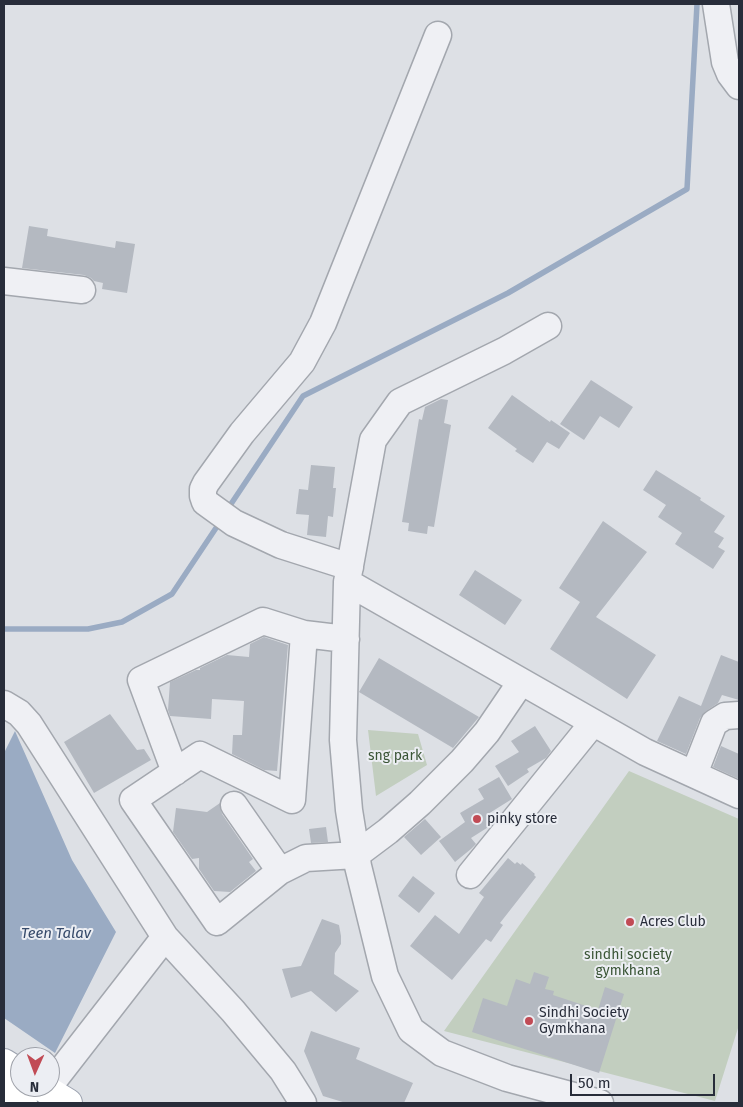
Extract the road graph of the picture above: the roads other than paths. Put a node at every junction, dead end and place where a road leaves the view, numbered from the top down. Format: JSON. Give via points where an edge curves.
{"nodes":[{"id":1,"x":716,"y":4,"type":"edge"},
{"id":2,"x":438,"y":34,"type":"dead end"},
{"id":3,"x":737,"y":80,"type":"edge"},
{"id":4,"x":4,"y":282,"type":"edge"},
{"id":5,"x":82,"y":290,"type":"dead end"},
{"id":6,"x":548,"y":326,"type":"dead end"},
{"id":7,"x":349,"y":574,"type":"junction"},
{"id":8,"x":304,"y":634,"type":"junction"},
{"id":9,"x":346,"y":639,"type":"junction"},
{"id":10,"x":521,"y":682,"type":"junction"},
{"id":11,"x":4,"y":704,"type":"edge"},
{"id":12,"x":739,"y":716,"type":"edge"},
{"id":13,"x":593,"y":723,"type":"junction"},
{"id":14,"x":174,"y":772,"type":"junction"},
{"id":15,"x":694,"y":774,"type":"junction"},
{"id":16,"x":739,"y":795,"type":"edge"},
{"id":17,"x":234,"y":805,"type":"dead end"},
{"id":18,"x":356,"y":855,"type":"junction"},
{"id":19,"x":280,"y":871,"type":"junction"},
{"id":20,"x":470,"y":875,"type":"dead end"},
{"id":21,"x":164,"y":936,"type":"junction"},
{"id":22,"x":60,"y":1078,"type":"edge"},
{"id":23,"x":4,"y":1091,"type":"edge"},
{"id":24,"x":532,"y":1095,"type":"edge"},
{"id":25,"x":23,"y":1103,"type":"edge"},
{"id":26,"x":303,"y":1103,"type":"edge"},
{"id":27,"x":600,"y":1103,"type":"edge"}],
"edges":[{"from":1,"to":3,"type":"street","via":[[725,62]]},
{"from":2,"to":7,"type":"street","via":[[323,323],[302,362],[242,433],[206,483],[203,496],[205,502],[234,523]]},
{"from":4,"to":5,"type":"street"},
{"from":6,"to":7,"type":"street","via":[[504,352],[400,402],[373,440]]},
{"from":7,"to":9,"type":"street"},
{"from":7,"to":10,"type":"street"},
{"from":8,"to":9,"type":"street"},
{"from":8,"to":14,"type":"street","via":[[263,620],[141,680]]},
{"from":8,"to":14,"type":"street","via":[[292,800],[200,755]]},
{"from":9,"to":18,"type":"street","via":[[343,740]]},
{"from":10,"to":13,"type":"street"},
{"from":10,"to":18,"type":"street","via":[[487,732],[462,761],[420,803]]},
{"from":11,"to":21,"type":"street","via":[[29,724]]},
{"from":12,"to":15,"type":"street","via":[[725,716],[714,723]]},
{"from":13,"to":15,"type":"street"},
{"from":13,"to":20,"type":"street"},
{"from":14,"to":19,"type":"street","via":[[133,800],[217,922]]},
{"from":15,"to":16,"type":"street"},
{"from":17,"to":19,"type":"street"},
{"from":18,"to":19,"type":"street","via":[[306,858]]},
{"from":18,"to":24,"type":"street","via":[[385,976],[411,1030],[442,1053],[507,1078]]},
{"from":21,"to":22,"type":"street"},
{"from":21,"to":26,"type":"street","via":[[283,1071]]},
{"from":23,"to":25,"type":"main road"},
{"from":24,"to":27,"type":"street"}]}
